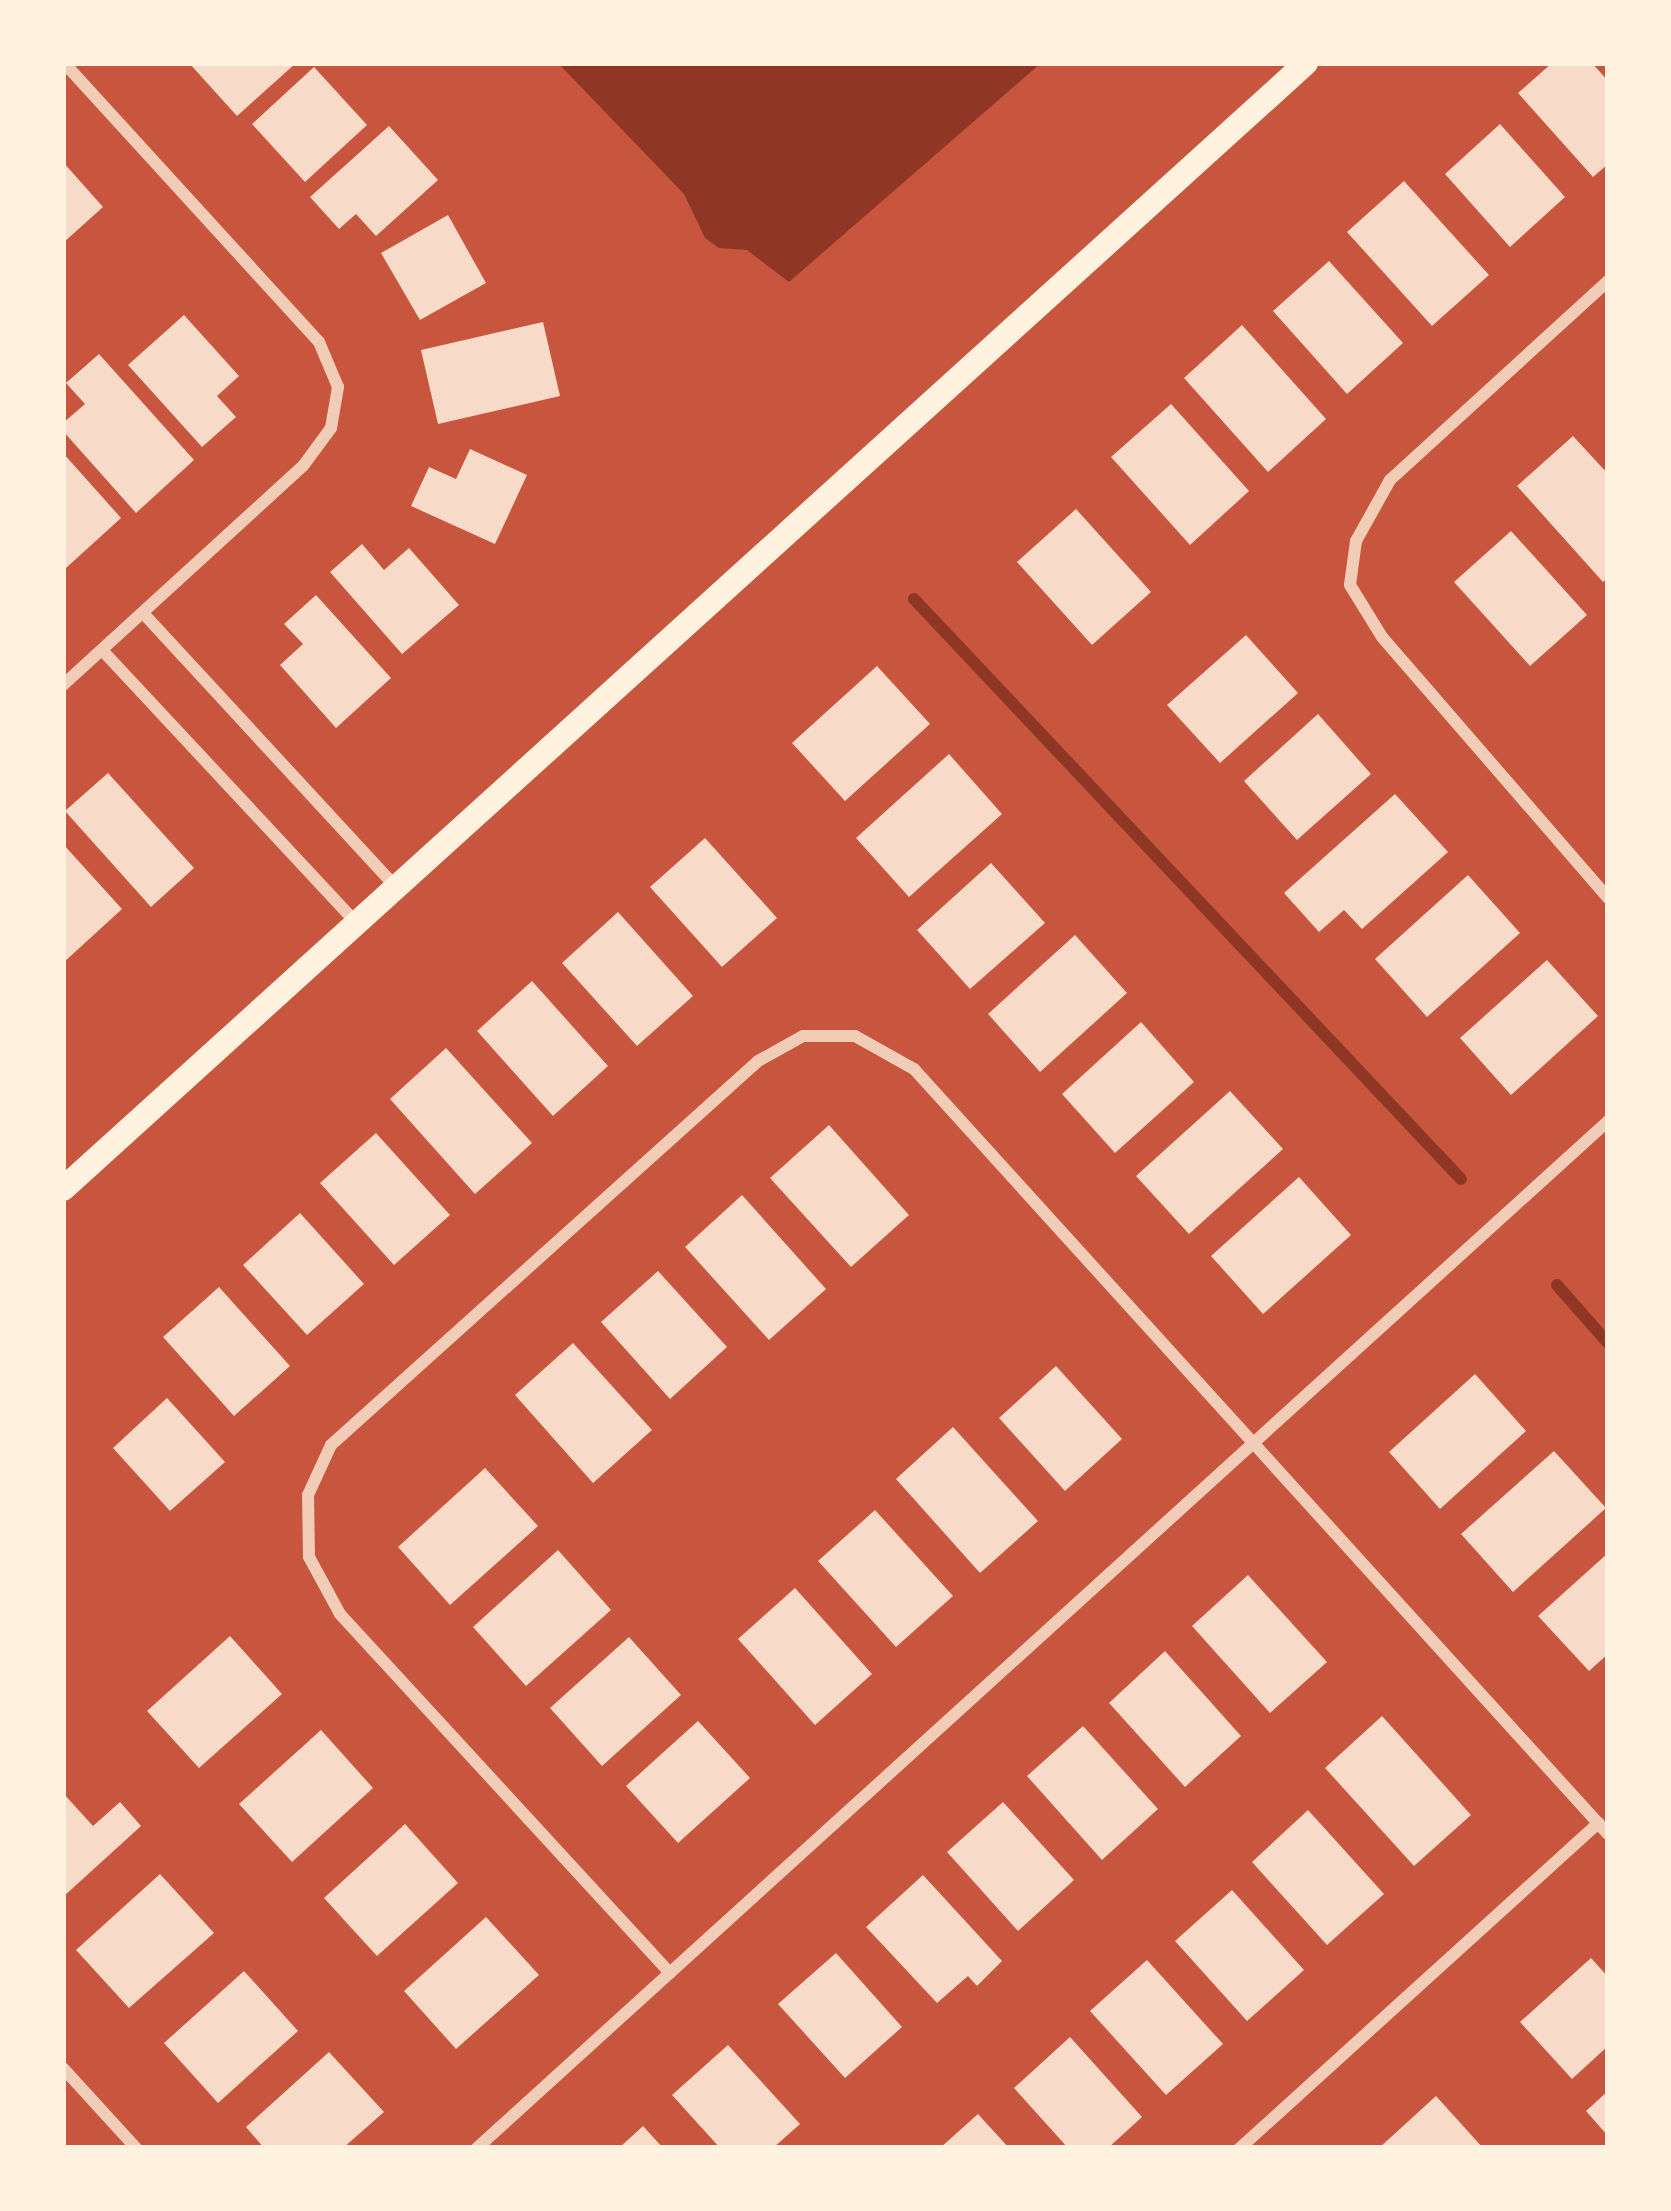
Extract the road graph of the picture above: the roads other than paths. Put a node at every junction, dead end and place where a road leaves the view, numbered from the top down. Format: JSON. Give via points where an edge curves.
{"nodes":[{"id":1,"x":64,"y":63,"type":"edge"},
{"id":2,"x":1306,"y":63,"type":"edge"},
{"id":3,"x":1608,"y":281,"type":"edge"},
{"id":4,"x":142,"y":613,"type":"junction"},
{"id":5,"x":102,"y":650,"type":"junction"},
{"id":6,"x":63,"y":686,"type":"edge"},
{"id":7,"x":395,"y":886,"type":"junction"},
{"id":8,"x":1608,"y":898,"type":"edge"},
{"id":9,"x":356,"y":922,"type":"junction"},
{"id":10,"x":1608,"y":1121,"type":"edge"},
{"id":11,"x":63,"y":1189,"type":"edge"},
{"id":12,"x":1253,"y":1443,"type":"junction"},
{"id":13,"x":1603,"y":1828,"type":"edge"},
{"id":14,"x":670,"y":1973,"type":"junction"},
{"id":15,"x":63,"y":2068,"type":"edge"},
{"id":16,"x":136,"y":2148,"type":"edge"},
{"id":17,"x":477,"y":2148,"type":"edge"},
{"id":18,"x":1240,"y":2148,"type":"edge"}],
"edges":[{"from":1,"to":4,"type":"street","via":[[319,342],[338,387],[332,428],[303,466]]},
{"from":2,"to":7,"type":"main road"},
{"from":3,"to":8,"type":"street","via":[[1390,480],[1357,541],[1350,585],[1382,637]]},
{"from":4,"to":5,"type":"street"},
{"from":4,"to":7,"type":"street"},
{"from":5,"to":6,"type":"street"},
{"from":5,"to":9,"type":"street"},
{"from":7,"to":9,"type":"main road"},
{"from":9,"to":11,"type":"main road"},
{"from":10,"to":12,"type":"street"},
{"from":12,"to":13,"type":"street"},
{"from":12,"to":14,"type":"street"},
{"from":12,"to":14,"type":"street","via":[[914,1069],[855,1036],[802,1036],[758,1060],[348,1429],[331,1445],[308,1496],[310,1557],[340,1614]]},
{"from":13,"to":18,"type":"street"},
{"from":14,"to":17,"type":"street"},
{"from":15,"to":16,"type":"street"}]}
